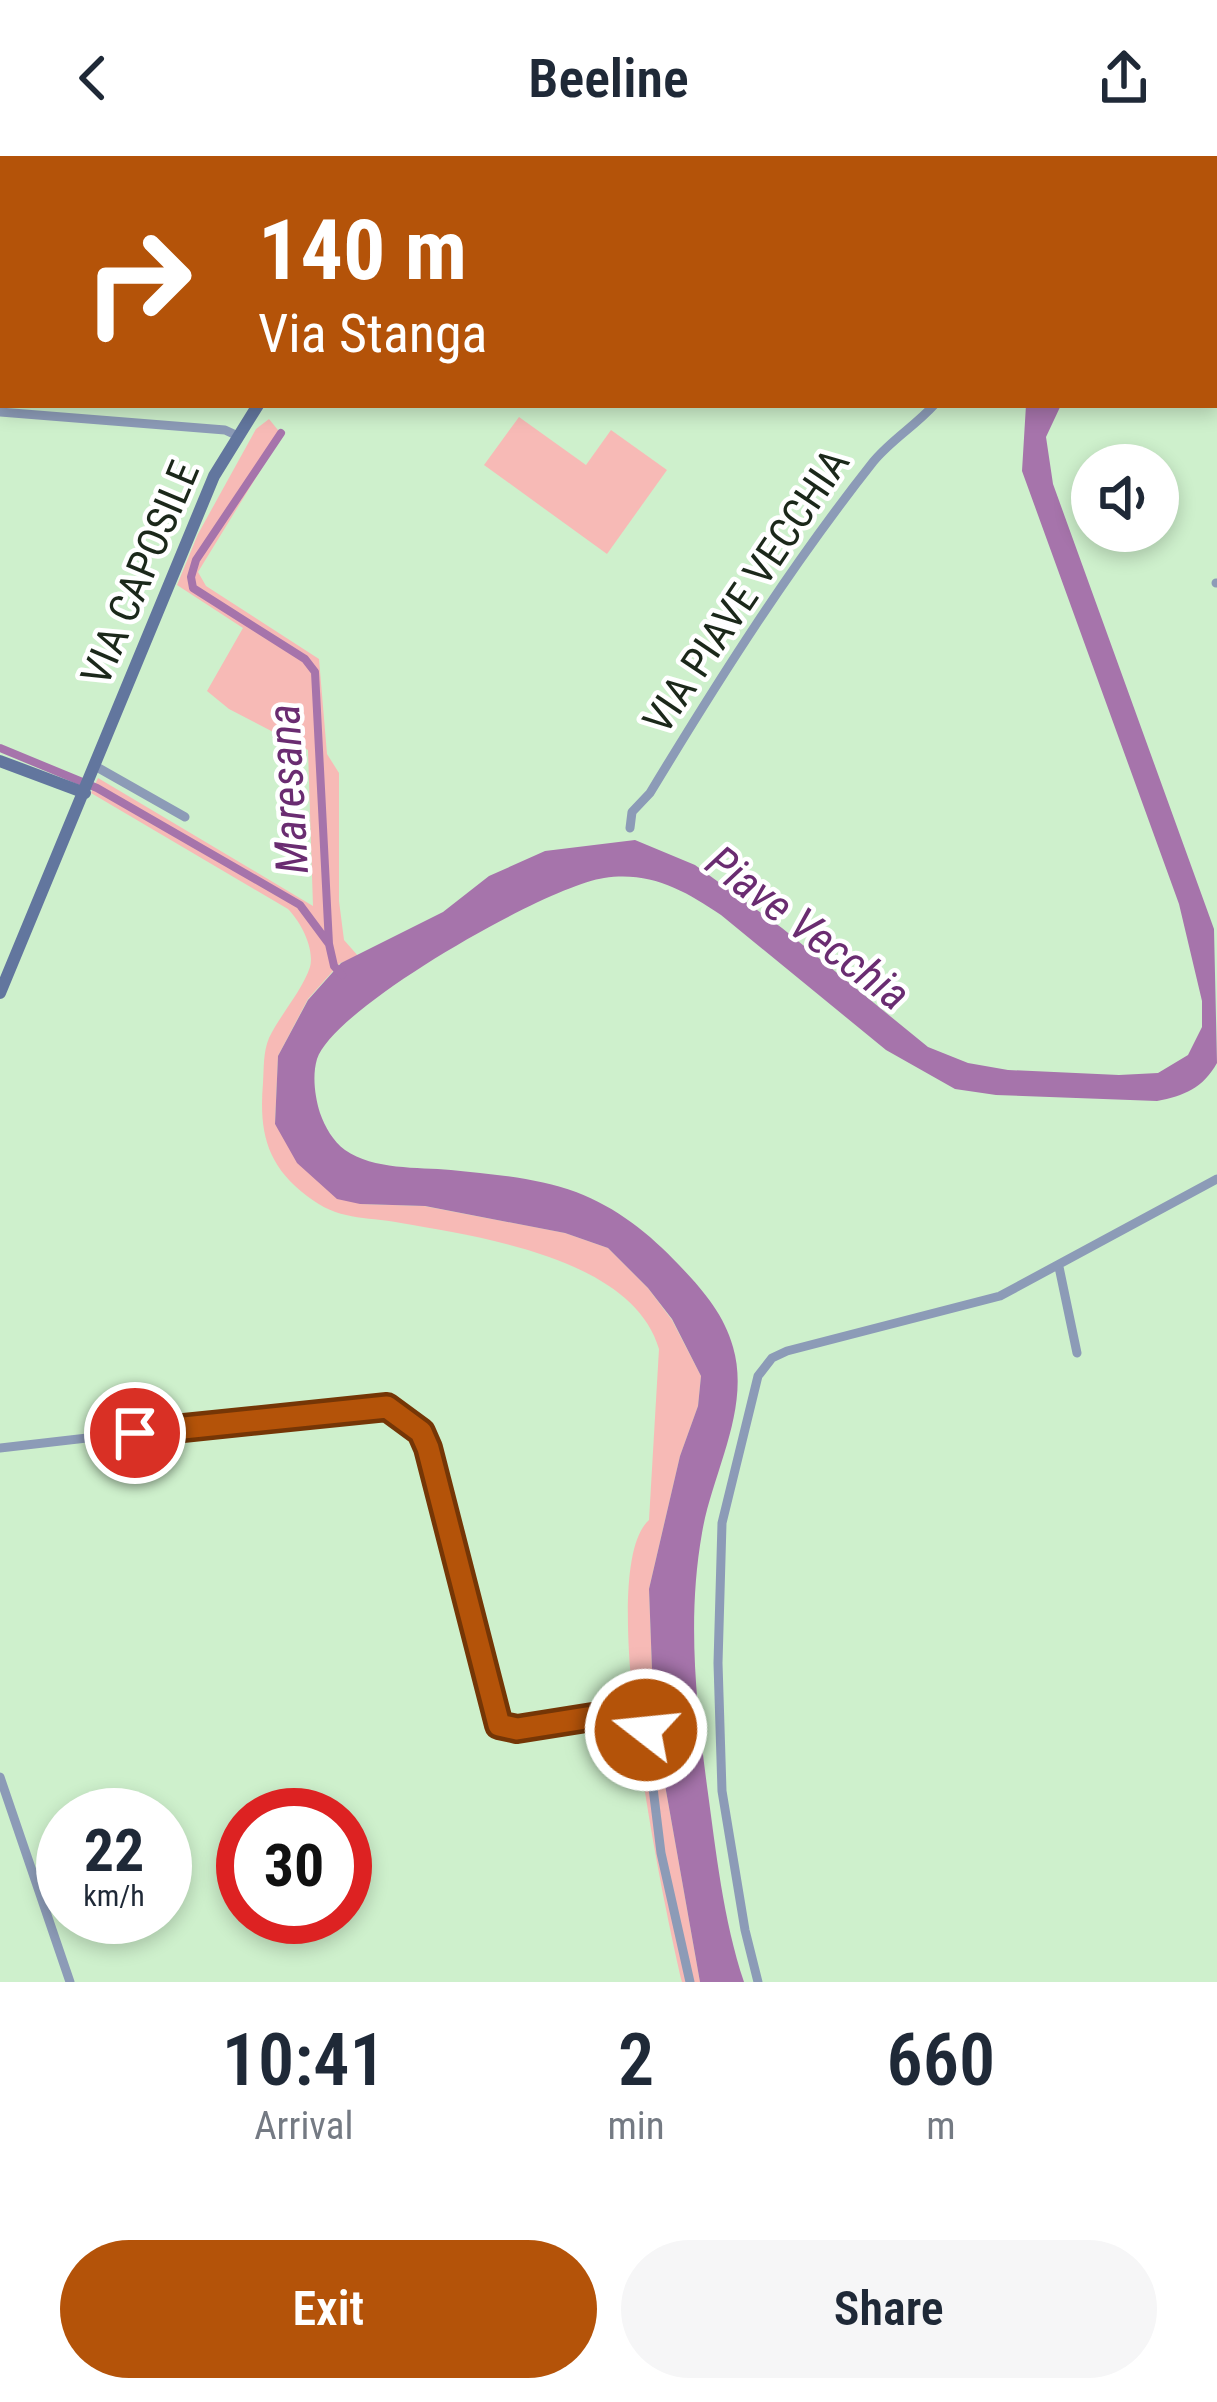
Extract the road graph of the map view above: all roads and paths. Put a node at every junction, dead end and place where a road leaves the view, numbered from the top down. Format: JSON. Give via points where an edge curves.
{"nodes":[{"id":1,"x":258,"y":408,"type":"edge"},
{"id":2,"x":930,"y":408,"type":"edge"},
{"id":3,"x":0,"y":412,"type":"edge"},
{"id":4,"x":238,"y":436,"type":"junction"},
{"id":5,"x":0,"y":761,"type":"edge"},
{"id":6,"x":89,"y":780,"type":"junction"},
{"id":7,"x":185,"y":817,"type":"dead end"},
{"id":8,"x":630,"y":828,"type":"dead end"},
{"id":9,"x":0,"y":994,"type":"edge"},
{"id":10,"x":1217,"y":1179,"type":"edge"},
{"id":11,"x":1059,"y":1267,"type":"junction"},
{"id":12,"x":1077,"y":1353,"type":"dead end"},
{"id":13,"x":0,"y":1448,"type":"edge"},
{"id":14,"x":0,"y":1777,"type":"edge"},
{"id":15,"x":70,"y":1982,"type":"edge"},
{"id":16,"x":690,"y":1982,"type":"edge"},
{"id":17,"x":758,"y":1982,"type":"edge"}],
"edges":[{"from":1,"to":4,"type":"street","name":"VIA CAPOSILE"},
{"from":2,"to":8,"type":"street","name":"VIA PIAVE VECCHIA","via":[[874,462],[748,633],[632,812]]},
{"from":3,"to":4,"type":"street"},
{"from":4,"to":6,"type":"street","name":"VIA CAPOSILE","via":[[214,476]]},
{"from":5,"to":6,"type":"street"},
{"from":6,"to":7,"type":"street"},
{"from":6,"to":9,"type":"street","name":"VIA CAPOSILE"},
{"from":10,"to":11,"type":"street"},
{"from":11,"to":12,"type":"street"},
{"from":11,"to":17,"type":"street","via":[[976,1304],[787,1351],[758,1376],[722,1522],[718,1663],[722,1791]]},
{"from":13,"to":16,"type":"street","via":[[373,1406],[406,1419],[428,1448],[499,1725],[624,1712],[645,1723],[661,1853]]},
{"from":14,"to":15,"type":"street"}]}
